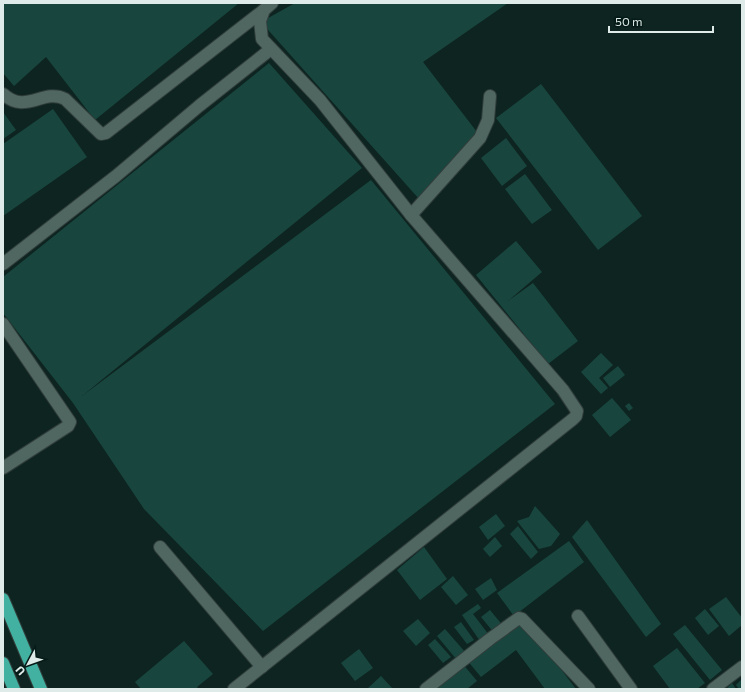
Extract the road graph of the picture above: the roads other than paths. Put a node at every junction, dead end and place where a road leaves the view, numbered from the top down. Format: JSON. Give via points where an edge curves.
{"nodes":[{"id":1,"x":268,"y":7,"type":"edge"},
{"id":2,"x":271,"y":49,"type":"junction"},
{"id":3,"x":3,"y":94,"type":"edge"},
{"id":4,"x":490,"y":96,"type":"dead end"},
{"id":5,"x":411,"y":215,"type":"junction"},
{"id":6,"x":3,"y":264,"type":"edge"},
{"id":7,"x":3,"y":324,"type":"edge"},
{"id":8,"x":3,"y":468,"type":"edge"},
{"id":9,"x":160,"y":546,"type":"dead end"},
{"id":10,"x":3,"y":599,"type":"edge"},
{"id":11,"x":578,"y":616,"type":"dead end"},
{"id":12,"x":3,"y":663,"type":"edge"},
{"id":13,"x":262,"y":667,"type":"junction"},
{"id":14,"x":742,"y":667,"type":"edge"},
{"id":15,"x":14,"y":689,"type":"edge"},
{"id":16,"x":42,"y":689,"type":"edge"},
{"id":17,"x":234,"y":689,"type":"edge"},
{"id":18,"x":426,"y":689,"type":"edge"},
{"id":19,"x":589,"y":689,"type":"edge"},
{"id":20,"x":631,"y":689,"type":"edge"},
{"id":21,"x":714,"y":689,"type":"edge"}],
"edges":[{"from":1,"to":2,"type":"street","via":[[260,21],[262,39]]},
{"from":1,"to":3,"type":"street","via":[[106,133],[101,134],[59,96],[46,96],[18,103]]},
{"from":2,"to":5,"type":"street","via":[[320,100]]},
{"from":2,"to":6,"type":"street","via":[[116,176]]},
{"from":4,"to":5,"type":"street","via":[[488,120],[480,138]]},
{"from":5,"to":13,"type":"street","via":[[577,407],[577,414]]},
{"from":7,"to":8,"type":"street","via":[[70,422],[68,426]]},
{"from":9,"to":13,"type":"street"},
{"from":10,"to":16,"type":"highway"},
{"from":11,"to":20,"type":"street"},
{"from":12,"to":15,"type":"highway"},
{"from":13,"to":17,"type":"street"},
{"from":14,"to":21,"type":"street"},
{"from":18,"to":19,"type":"street","via":[[519,618]]}]}
